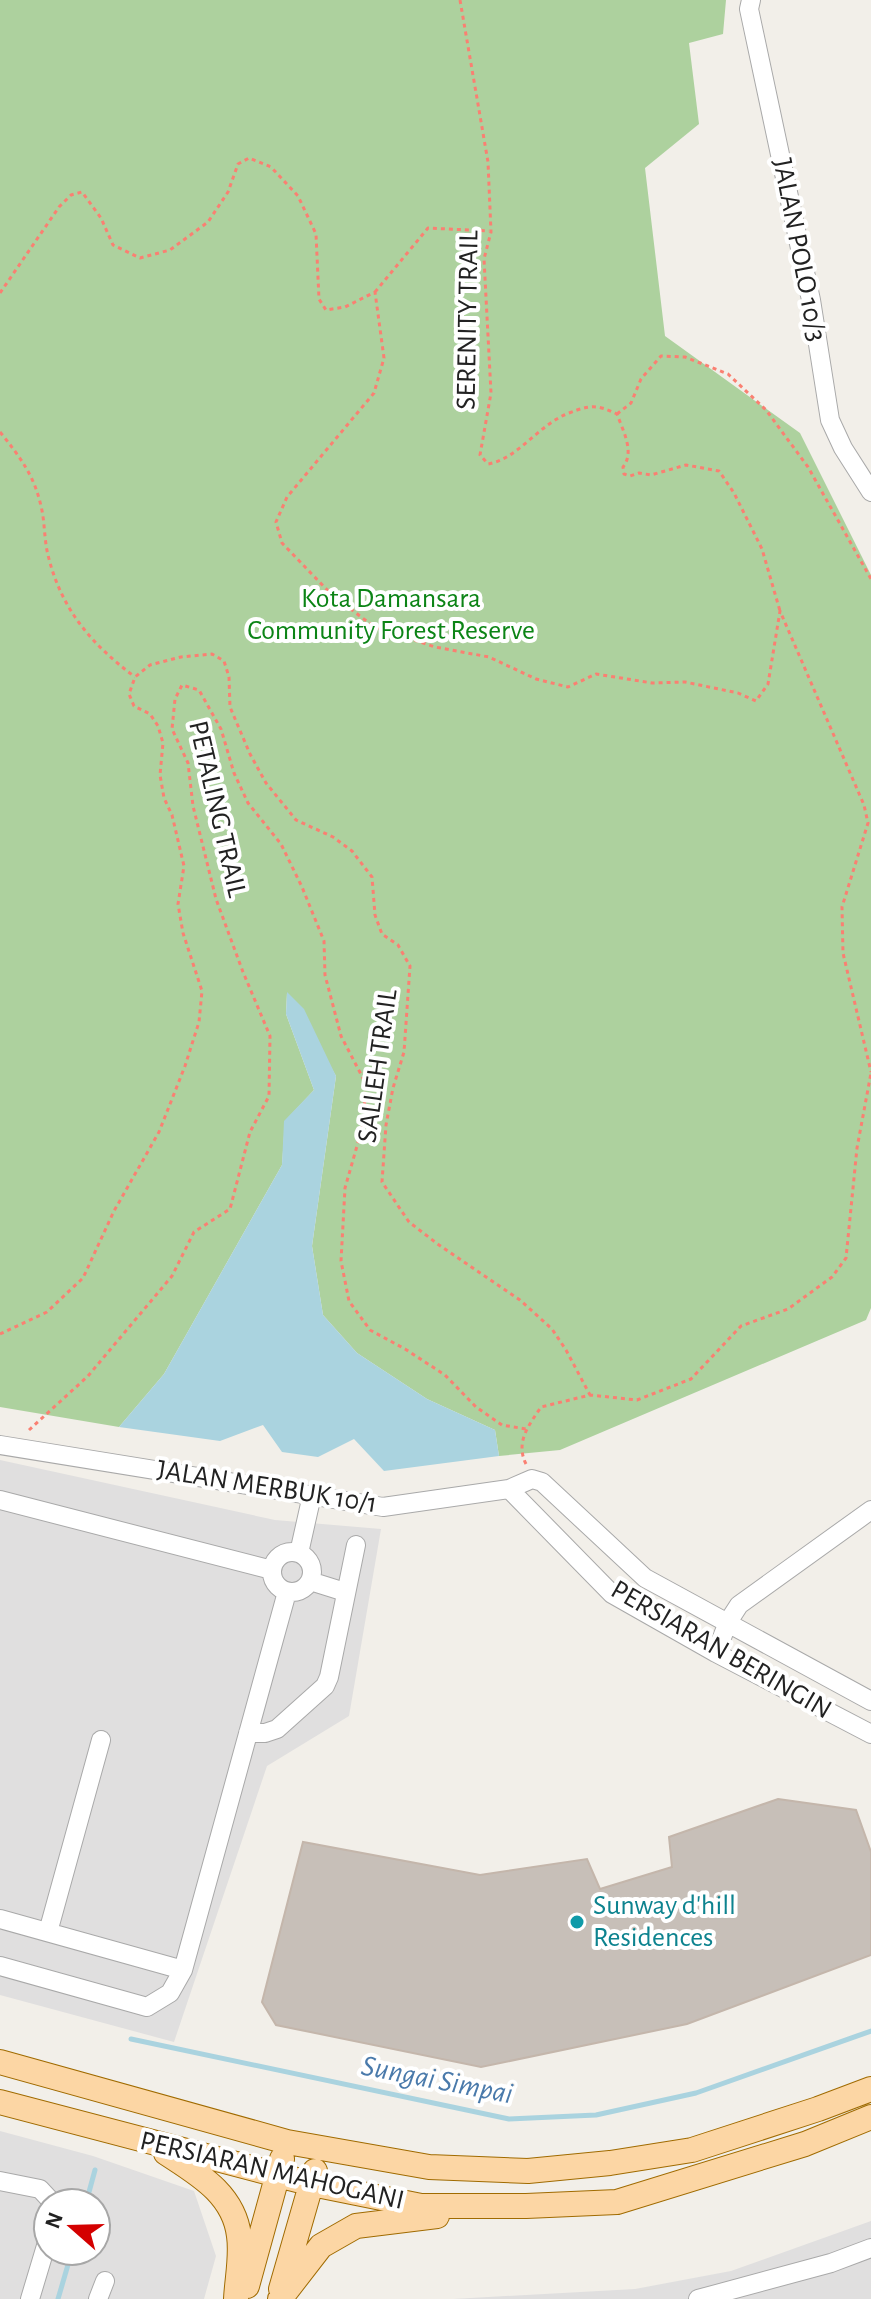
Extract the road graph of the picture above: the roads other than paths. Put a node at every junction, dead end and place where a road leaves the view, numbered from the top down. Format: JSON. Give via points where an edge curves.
{"nodes":[{"id":1,"x":751,"y":0,"type":"edge"},
{"id":2,"x":871,"y":492,"type":"edge"},
{"id":3,"x":6,"y":1446,"type":"edge"},
{"id":4,"x":532,"y":1479,"type":"joint"},
{"id":5,"x":509,"y":1489,"type":"junction"},
{"id":6,"x":312,"y":1495,"type":"junction"},
{"id":7,"x":0,"y":1500,"type":"edge"},
{"id":8,"x":868,"y":1517,"type":"edge"},
{"id":9,"x":356,"y":1545,"type":"dead end"},
{"id":10,"x":299,"y":1553,"type":"junction"},
{"id":11,"x":272,"y":1570,"type":"junction"},
{"id":12,"x":310,"y":1581,"type":"junction"},
{"id":13,"x":287,"y":1592,"type":"junction"},
{"id":14,"x":345,"y":1592,"type":"junction"},
{"id":15,"x":728,"y":1622,"type":"junction"},
{"id":16,"x":716,"y":1653,"type":"junction"},
{"id":17,"x":871,"y":1701,"type":"edge"},
{"id":18,"x":248,"y":1733,"type":"junction"},
{"id":19,"x":871,"y":1734,"type":"edge"},
{"id":20,"x":101,"y":1740,"type":"dead end"},
{"id":21,"x":0,"y":1919,"type":"edge"},
{"id":22,"x":48,"y":1932,"type":"junction"},
{"id":23,"x":0,"y":1966,"type":"edge"},
{"id":24,"x":183,"y":1970,"type":"junction"},
{"id":25,"x":0,"y":2062,"type":"edge"},
{"id":26,"x":871,"y":2089,"type":"edge"},
{"id":27,"x":0,"y":2102,"type":"edge"},
{"id":28,"x":871,"y":2117,"type":"edge"},
{"id":29,"x":287,"y":2142,"type":"junction"},
{"id":30,"x":150,"y":2143,"type":"junction"},
{"id":31,"x":322,"y":2149,"type":"junction"},
{"id":32,"x":277,"y":2175,"type":"junction"},
{"id":33,"x":0,"y":2181,"type":"edge"},
{"id":34,"x":312,"y":2184,"type":"junction"},
{"id":35,"x":32,"y":2187,"type":"edge"},
{"id":36,"x":526,"y":2206,"type":"junction"},
{"id":37,"x":871,"y":2248,"type":"edge"},
{"id":38,"x":40,"y":2267,"type":"edge"},
{"id":39,"x":30,"y":2299,"type":"edge"},
{"id":40,"x":236,"y":2299,"type":"edge"},
{"id":41,"x":243,"y":2299,"type":"edge"},
{"id":42,"x":279,"y":2299,"type":"edge"},
{"id":43,"x":698,"y":2299,"type":"edge"}],
"edges":[{"from":1,"to":2,"type":"street","name":"JALAN POLO 10/3","via":[[830,420]]},
{"from":3,"to":6,"type":"street","name":"JALAN MERBUK 10/1"},
{"from":4,"to":5,"type":"street","name":"JALAN MERBUK 10/1"},
{"from":4,"to":15,"type":"street","name":"PERSIARAN BERINGIN","via":[[542,1482],[645,1578]]},
{"from":5,"to":6,"type":"street","name":"JALAN MERBUK 10/1","via":[[383,1507]]},
{"from":5,"to":16,"type":"street","name":"PERSIARAN BERINGIN","via":[[612,1594]]},
{"from":6,"to":10,"type":"street"},
{"from":7,"to":11,"type":"street"},
{"from":8,"to":15,"type":"street","via":[[739,1605]]},
{"from":9,"to":14,"type":"street"},
{"from":10,"to":11,"type":"street","via":[[281,1556]]},
{"from":10,"to":12,"type":"street","via":[[312,1568]]},
{"from":11,"to":13,"type":"street","via":[[276,1584]]},
{"from":12,"to":13,"type":"street","via":[[300,1591]]},
{"from":12,"to":14,"type":"street"},
{"from":13,"to":18,"type":"street"},
{"from":14,"to":18,"type":"street","via":[[325,1686],[277,1729]]},
{"from":15,"to":16,"type":"street"},
{"from":15,"to":17,"type":"street","name":"PERSIARAN BERINGIN"},
{"from":16,"to":19,"type":"street","name":"PERSIARAN BERINGIN"},
{"from":18,"to":24,"type":"street"},
{"from":20,"to":22,"type":"street"},
{"from":21,"to":22,"type":"street"},
{"from":22,"to":24,"type":"street"},
{"from":23,"to":24,"type":"street","via":[[147,2007],[170,1993]]},
{"from":25,"to":29,"type":"main road","name":"PERSIARAN MAHOGANI"},
{"from":26,"to":31,"type":"main road","name":"PERSIARAN MAHOGANI","via":[[692,2150],[610,2163],[528,2171],[429,2167]]},
{"from":27,"to":30,"type":"main road","name":"PERSIARAN MAHOGANI"},
{"from":28,"to":36,"type":"main road","name":"PERSIARAN MAHOGANI","via":[[805,2144],[617,2202]]},
{"from":29,"to":31,"type":"main road","name":"PERSIARAN MAHOGANI"},
{"from":29,"to":32,"type":"main road"},
{"from":30,"to":32,"type":"main road","name":"PERSIARAN MAHOGANI"},
{"from":30,"to":40,"type":"main road","via":[[206,2179],[230,2206],[239,2236]]},
{"from":31,"to":34,"type":"main road"},
{"from":32,"to":34,"type":"main road","name":"PERSIARAN MAHOGANI"},
{"from":32,"to":41,"type":"main road"},
{"from":33,"to":35,"type":"street"},
{"from":34,"to":36,"type":"main road","name":"PERSIARAN MAHOGANI","via":[[421,2206]]},
{"from":34,"to":42,"type":"main road"},
{"from":36,"to":42,"type":"main road","via":[[356,2226],[321,2246]]},
{"from":37,"to":43,"type":"street"},
{"from":38,"to":39,"type":"street"}]}
